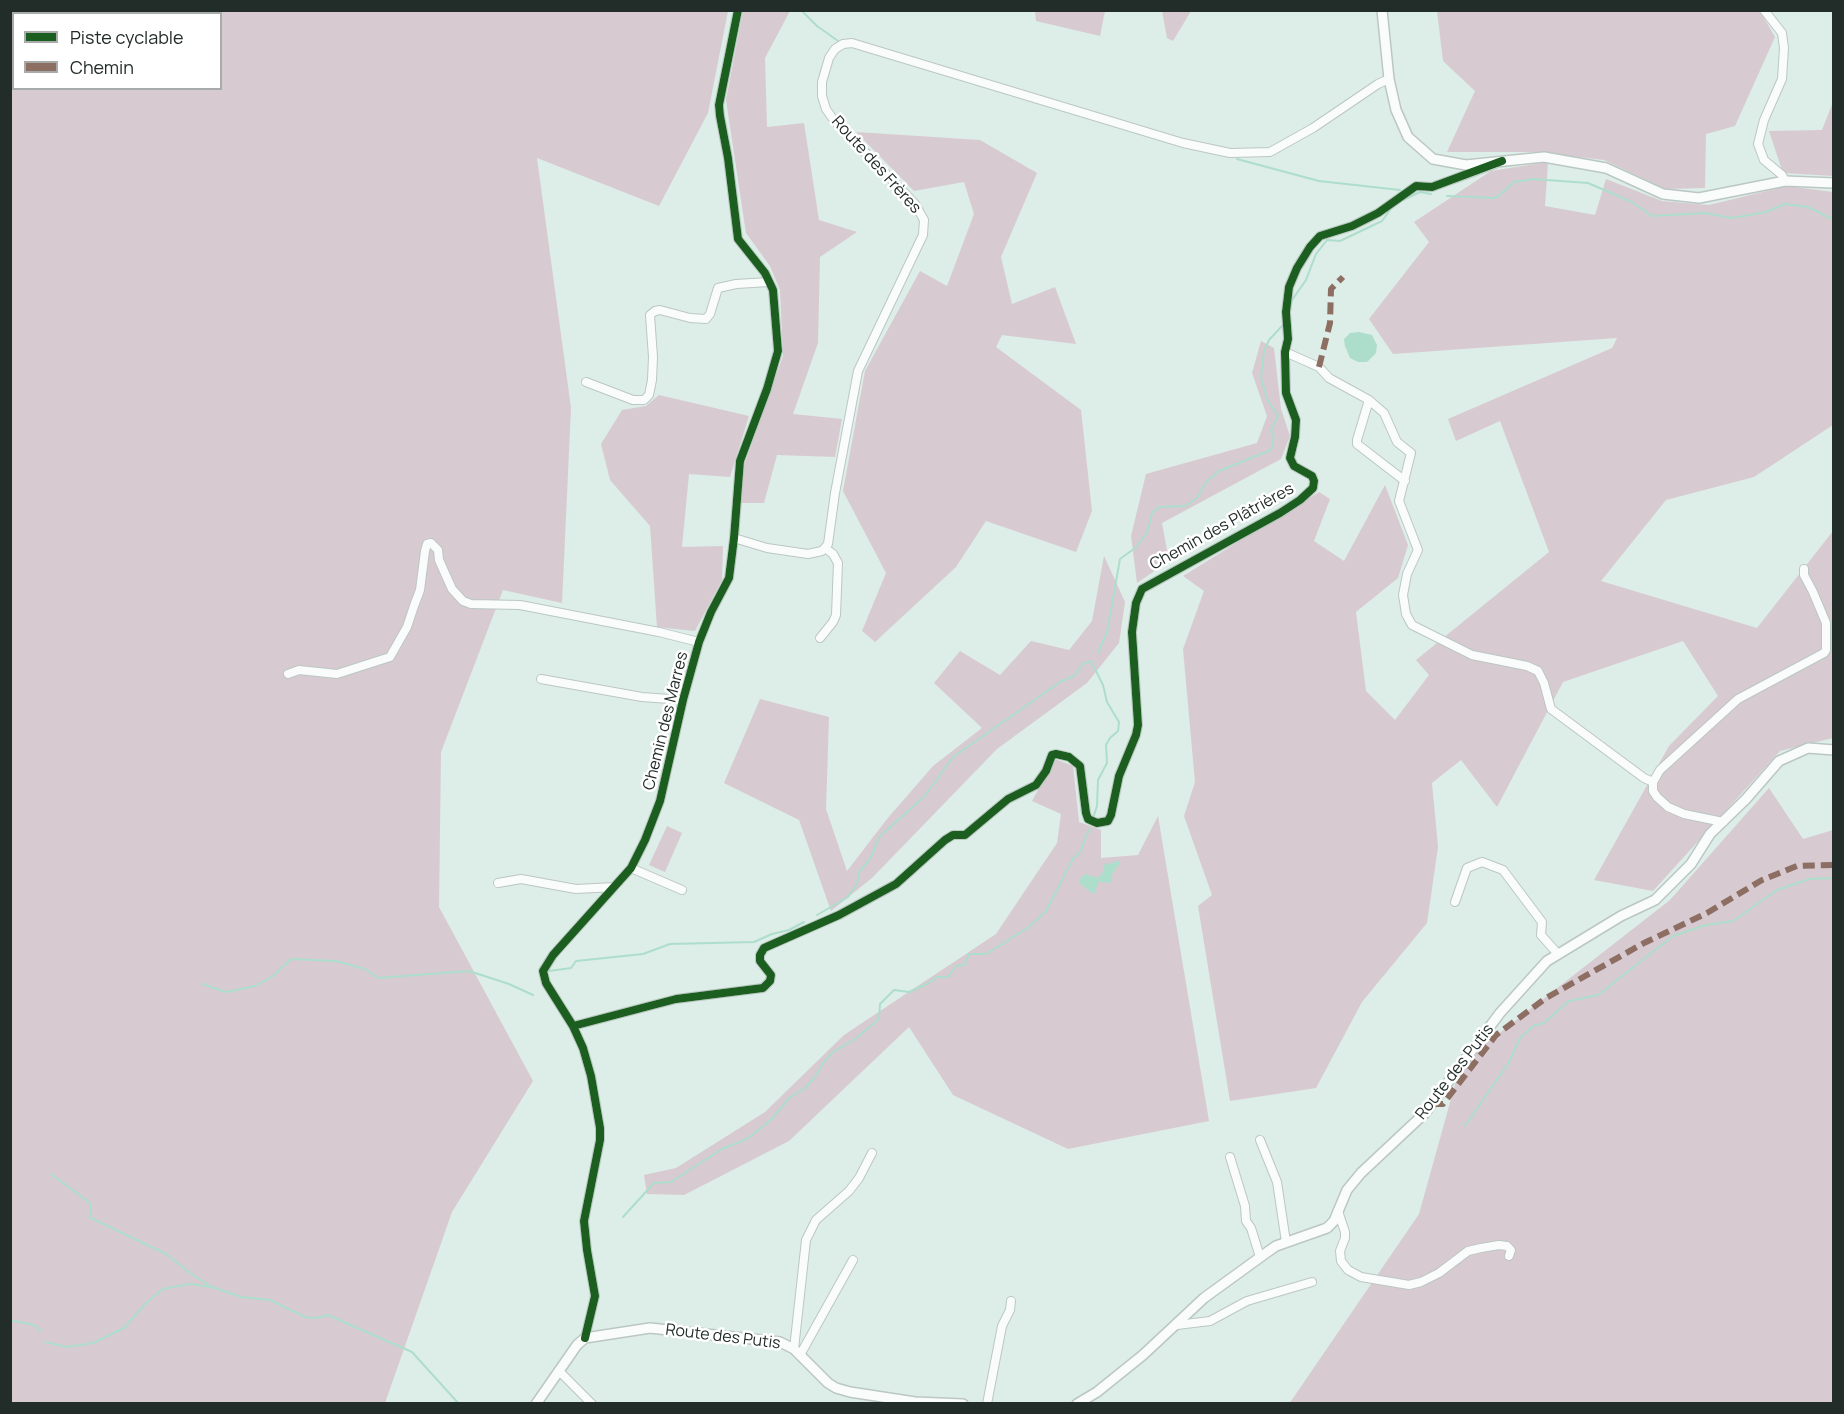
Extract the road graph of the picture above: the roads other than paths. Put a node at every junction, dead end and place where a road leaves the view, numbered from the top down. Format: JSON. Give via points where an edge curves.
{"nodes":[{"id":1,"x":738,"y":10,"type":"edge"},
{"id":2,"x":1382,"y":10,"type":"edge"},
{"id":3,"x":1764,"y":10,"type":"edge"},
{"id":4,"x":1389,"y":79,"type":"junction"},
{"id":5,"x":1502,"y":161,"type":"junction"},
{"id":6,"x":1785,"y":181,"type":"junction"},
{"id":7,"x":1833,"y":183,"type":"edge"},
{"id":8,"x":769,"y":282,"type":"junction"},
{"id":9,"x":1285,"y":352,"type":"junction"},
{"id":10,"x":586,"y":382,"type":"dead end"},
{"id":11,"x":1369,"y":400,"type":"junction"},
{"id":12,"x":1405,"y":482,"type":"junction"},
{"id":13,"x":734,"y":538,"type":"junction"},
{"id":14,"x":825,"y":548,"type":"junction"},
{"id":15,"x":1804,"y":569,"type":"dead end"},
{"id":16,"x":820,"y":638,"type":"dead end"},
{"id":17,"x":699,"y":642,"type":"junction"},
{"id":18,"x":288,"y":674,"type":"dead end"},
{"id":19,"x":541,"y":679,"type":"dead end"},
{"id":20,"x":683,"y":700,"type":"junction"},
{"id":21,"x":1833,"y":750,"type":"edge"},
{"id":22,"x":1653,"y":782,"type":"junction"},
{"id":23,"x":1723,"y":822,"type":"junction"},
{"id":24,"x":631,"y":868,"type":"junction"},
{"id":25,"x":498,"y":883,"type":"dead end"},
{"id":26,"x":614,"y":887,"type":"junction"},
{"id":27,"x":682,"y":890,"type":"dead end"},
{"id":28,"x":1455,"y":902,"type":"dead end"},
{"id":29,"x":1558,"y":954,"type":"junction"},
{"id":30,"x":573,"y":1026,"type":"junction"},
{"id":31,"x":1260,"y":1140,"type":"dead end"},
{"id":32,"x":872,"y":1153,"type":"dead end"},
{"id":33,"x":1230,"y":1157,"type":"dead end"},
{"id":34,"x":1338,"y":1211,"type":"junction"},
{"id":35,"x":1286,"y":1242,"type":"junction"},
{"id":36,"x":1509,"y":1256,"type":"dead end"},
{"id":37,"x":1260,"y":1257,"type":"junction"},
{"id":38,"x":853,"y":1260,"type":"dead end"},
{"id":39,"x":1312,"y":1282,"type":"dead end"},
{"id":40,"x":1011,"y":1301,"type":"dead end"},
{"id":41,"x":1177,"y":1324,"type":"junction"},
{"id":42,"x":585,"y":1338,"type":"junction"},
{"id":43,"x":797,"y":1352,"type":"junction"},
{"id":44,"x":560,"y":1372,"type":"junction"},
{"id":45,"x":915,"y":1403,"type":"edge"},
{"id":46,"x":536,"y":1404,"type":"edge"},
{"id":47,"x":592,"y":1404,"type":"edge"},
{"id":48,"x":963,"y":1404,"type":"edge"},
{"id":49,"x":987,"y":1404,"type":"edge"},
{"id":50,"x":1077,"y":1404,"type":"edge"}],
"edges":[{"from":1,"to":8,"type":"street","name":"Chemin des Marres","via":[[720,116],[738,239]]},
{"from":2,"to":4,"type":"street"},
{"from":3,"to":6,"type":"street","via":[[1782,33],[1784,48],[1780,86],[1758,144],[1764,160]]},
{"from":4,"to":5,"type":"street","via":[[1408,137],[1433,159],[1466,165]]},
{"from":4,"to":14,"type":"street","name":"Route des Frères","via":[[1270,152],[1230,153],[1183,143],[852,43],[836,49],[822,82],[826,109],[915,204],[925,228],[858,371]]},
{"from":5,"to":6,"type":"street","via":[[1544,157],[1606,168],[1663,194],[1699,198]]},
{"from":5,"to":9,"type":"street","name":"Chemin des Plâtrières","via":[[1432,187],[1416,186],[1378,213],[1320,236],[1305,254],[1289,287]]},
{"from":6,"to":7,"type":"street"},
{"from":8,"to":10,"type":"street","via":[[718,288],[706,319],[654,311],[650,315],[652,380],[644,400],[633,400]]},
{"from":8,"to":13,"type":"street","name":"Chemin des Marres","via":[[778,351],[740,462]]},
{"from":9,"to":11,"type":"street","via":[[1319,367],[1329,378]]},
{"from":9,"to":30,"type":"street","name":"Chemin des Plâtrières","via":[[1286,393],[1296,420],[1291,462],[1312,476],[1313,488],[1280,513],[1142,589],[1132,632],[1138,725],[1107,821],[1088,819],[1080,766],[1069,757],[1052,755],[1036,785],[1008,799],[965,835],[945,840],[896,884],[839,915],[764,948],[760,961],[771,981],[763,988],[655,1003]]},
{"from":11,"to":12,"type":"street","via":[[1384,412],[1397,442],[1411,453]]},
{"from":11,"to":12,"type":"street","via":[[1357,444]]},
{"from":12,"to":22,"type":"street","via":[[1399,501],[1401,512],[1418,550],[1407,574],[1403,596],[1412,625],[1472,655],[1538,671],[1551,709]]},
{"from":13,"to":14,"type":"street","via":[[808,554]]},
{"from":13,"to":17,"type":"street","name":"Chemin des Marres","via":[[729,578]]},
{"from":14,"to":16,"type":"street","via":[[838,563],[836,615]]},
{"from":15,"to":22,"type":"street","via":[[1803,575],[1826,623],[1824,653],[1738,699],[1660,770]]},
{"from":17,"to":18,"type":"street","via":[[520,605],[471,604],[452,589],[438,550],[431,543],[425,550],[420,590],[407,627],[390,657],[337,674],[299,670]]},
{"from":17,"to":20,"type":"street","name":"Chemin des Marres"},
{"from":19,"to":20,"type":"street","via":[[642,698]]},
{"from":20,"to":24,"type":"street","name":"Chemin des Marres","via":[[660,801]]},
{"from":21,"to":23,"type":"street","name":"Route des Putis","via":[[1808,748],[1779,761]]},
{"from":22,"to":23,"type":"street","via":[[1657,797],[1668,807]]},
{"from":23,"to":29,"type":"street","name":"Route des Putis","via":[[1710,834],[1691,864],[1655,900]]},
{"from":24,"to":26,"type":"street","name":"Chemin des Marres"},
{"from":24,"to":27,"type":"street"},
{"from":25,"to":26,"type":"street","via":[[521,879],[576,889]]},
{"from":26,"to":30,"type":"street","name":"Chemin des Marres","via":[[543,971],[546,983]]},
{"from":28,"to":29,"type":"street","via":[[1467,868],[1482,862],[1503,870],[1542,922],[1541,935]]},
{"from":29,"to":34,"type":"street","name":"Route des Putis","via":[[1500,1013],[1425,1113],[1361,1173],[1347,1190]]},
{"from":30,"to":42,"type":"street","name":"Chemin des Marres","via":[[591,1076],[600,1128],[584,1221],[595,1296]]},
{"from":31,"to":35,"type":"street","via":[[1276,1182]]},
{"from":32,"to":43,"type":"street","via":[[859,1178],[816,1220],[806,1240]]},
{"from":33,"to":37,"type":"street","via":[[1246,1221]]},
{"from":34,"to":35,"type":"street","name":"Route des Putis","via":[[1327,1228]]},
{"from":34,"to":36,"type":"street","via":[[1345,1232],[1341,1261],[1361,1277],[1409,1285],[1439,1273],[1468,1251],[1499,1245],[1511,1250]]},
{"from":35,"to":37,"type":"street","name":"Route des Putis"},
{"from":37,"to":41,"type":"street","name":"Route des Putis","via":[[1203,1298]]},
{"from":38,"to":43,"type":"street"},
{"from":39,"to":41,"type":"street","via":[[1247,1301],[1210,1321]]},
{"from":40,"to":49,"type":"street","via":[[1002,1326]]},
{"from":41,"to":50,"type":"street","name":"Route des Putis","via":[[1097,1392]]},
{"from":42,"to":43,"type":"street","name":"Route des Putis","via":[[650,1328],[768,1340]]},
{"from":42,"to":44,"type":"street"},
{"from":43,"to":45,"type":"street","name":"Route des Putis","via":[[836,1388]]},
{"from":44,"to":46,"type":"street"},
{"from":44,"to":47,"type":"street"},
{"from":45,"to":48,"type":"street","name":"Route des Putis"}]}
